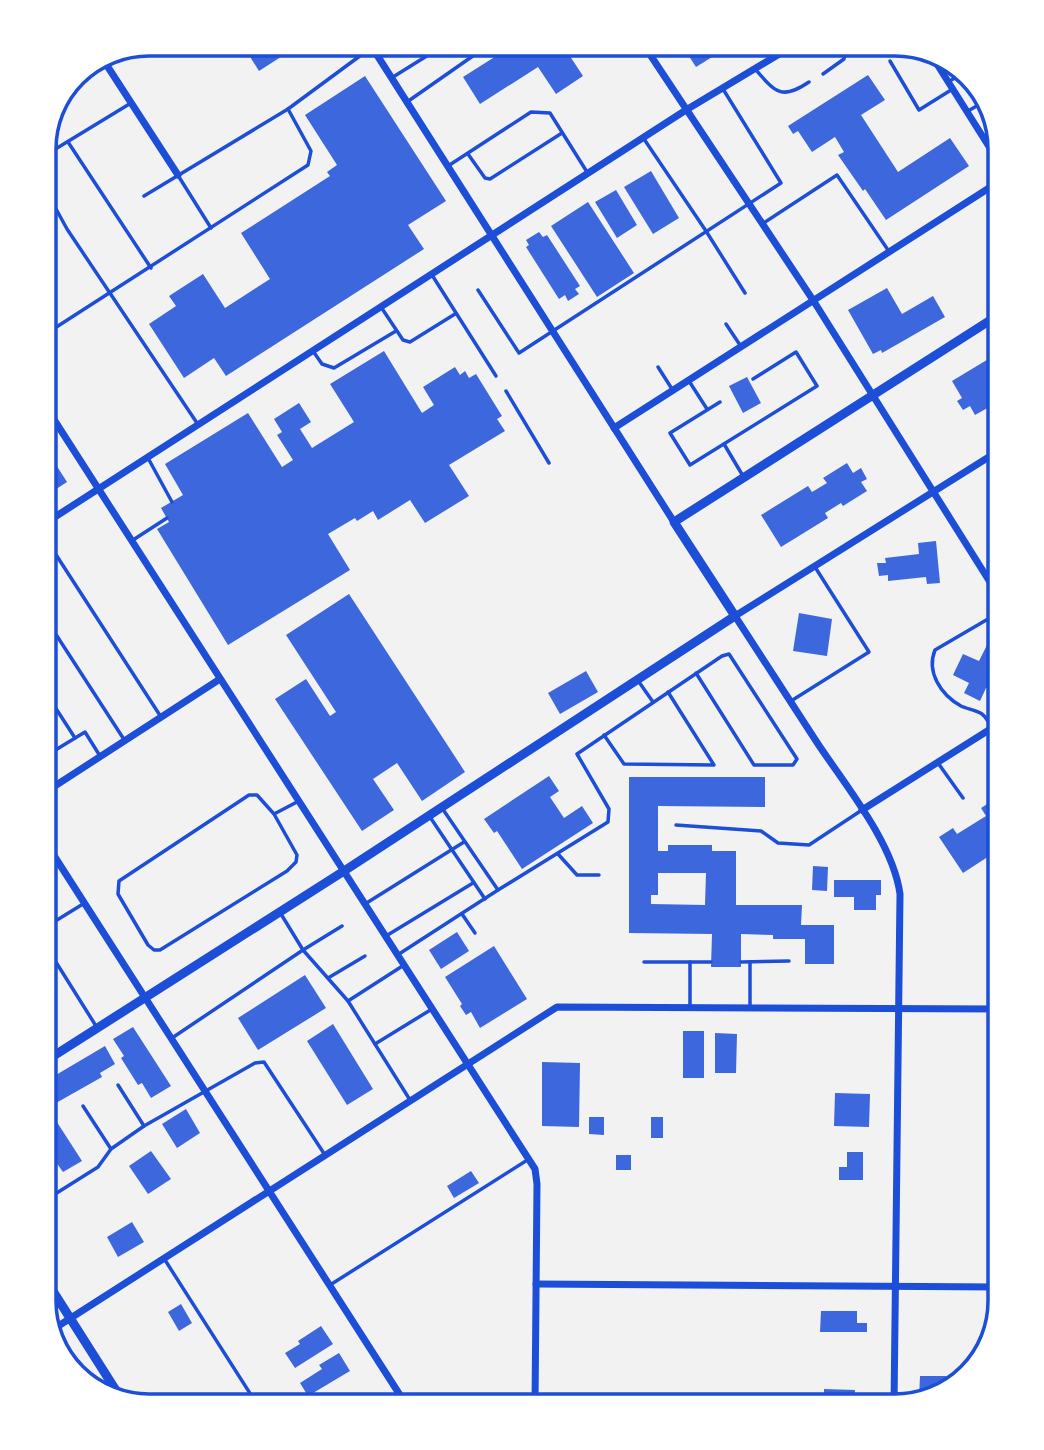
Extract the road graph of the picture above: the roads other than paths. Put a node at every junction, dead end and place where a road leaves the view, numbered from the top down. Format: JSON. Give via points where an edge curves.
{"nodes":[{"id":1,"x":357,"y":56,"type":"edge"},
{"id":2,"x":378,"y":56,"type":"edge"},
{"id":3,"x":427,"y":56,"type":"edge"},
{"id":4,"x":473,"y":56,"type":"edge"},
{"id":5,"x":651,"y":56,"type":"edge"},
{"id":6,"x":776,"y":56,"type":"edge"},
{"id":7,"x":845,"y":56,"type":"edge"},
{"id":8,"x":890,"y":61,"type":"dead end"},
{"id":9,"x":107,"y":66,"type":"edge"},
{"id":10,"x":939,"y":67,"type":"edge"},
{"id":11,"x":754,"y":69,"type":"junction"},
{"id":12,"x":823,"y":74,"type":"dead end"},
{"id":13,"x":391,"y":78,"type":"junction"},
{"id":14,"x":955,"y":78,"type":"edge"},
{"id":15,"x":809,"y":82,"type":"dead end"},
{"id":16,"x":948,"y":82,"type":"junction"},
{"id":17,"x":722,"y":88,"type":"junction"},
{"id":18,"x":953,"y":89,"type":"junction"},
{"id":19,"x":407,"y":102,"type":"junction"},
{"id":20,"x":131,"y":103,"type":"junction"},
{"id":21,"x":977,"y":106,"type":"edge"},
{"id":22,"x":288,"y":109,"type":"junction"},
{"id":23,"x":686,"y":110,"type":"junction"},
{"id":24,"x":968,"y":111,"type":"junction"},
{"id":25,"x":562,"y":133,"type":"junction"},
{"id":26,"x":643,"y":138,"type":"junction"},
{"id":27,"x":68,"y":142,"type":"junction"},
{"id":28,"x":988,"y":143,"type":"edge"},
{"id":29,"x":56,"y":149,"type":"edge"},
{"id":30,"x":468,"y":154,"type":"junction"},
{"id":31,"x":448,"y":166,"type":"junction"},
{"id":32,"x":588,"y":173,"type":"junction"},
{"id":33,"x":178,"y":175,"type":"junction"},
{"id":34,"x":988,"y":189,"type":"edge"},
{"id":35,"x":144,"y":195,"type":"dead end"},
{"id":36,"x":748,"y":203,"type":"junction"},
{"id":37,"x":56,"y":209,"type":"edge"},
{"id":38,"x":762,"y":224,"type":"junction"},
{"id":39,"x":211,"y":228,"type":"junction"},
{"id":40,"x":706,"y":231,"type":"junction"},
{"id":41,"x":491,"y":237,"type":"junction"},
{"id":42,"x":889,"y":252,"type":"junction"},
{"id":43,"x":151,"y":268,"type":"junction"},
{"id":44,"x":432,"y":275,"type":"junction"},
{"id":45,"x":478,"y":290,"type":"dead end"},
{"id":46,"x":111,"y":293,"type":"junction"},
{"id":47,"x":745,"y":293,"type":"dead end"},
{"id":48,"x":813,"y":300,"type":"junction"},
{"id":49,"x":381,"y":307,"type":"junction"},
{"id":50,"x":455,"y":313,"type":"junction"},
{"id":51,"x":988,"y":322,"type":"edge"},
{"id":52,"x":726,"y":324,"type":"dead end"},
{"id":53,"x":56,"y":327,"type":"edge"},
{"id":54,"x":396,"y":331,"type":"junction"},
{"id":55,"x":552,"y":333,"type":"junction"},
{"id":56,"x":741,"y":347,"type":"junction"},
{"id":57,"x":313,"y":351,"type":"junction"},
{"id":58,"x":658,"y":367,"type":"dead end"},
{"id":59,"x":496,"y":376,"type":"dead end"},
{"id":60,"x":753,"y":379,"type":"dead end"},
{"id":61,"x":689,"y":381,"type":"junction"},
{"id":62,"x":506,"y":391,"type":"dead end"},
{"id":63,"x":674,"y":391,"type":"junction"},
{"id":64,"x":873,"y":396,"type":"junction"},
{"id":65,"x":720,"y":402,"type":"dead end"},
{"id":66,"x":707,"y":410,"type":"junction"},
{"id":67,"x":56,"y":423,"type":"edge"},
{"id":68,"x":198,"y":425,"type":"junction"},
{"id":69,"x":614,"y":428,"type":"junction"},
{"id":70,"x":724,"y":444,"type":"junction"},
{"id":71,"x":988,"y":457,"type":"edge"},
{"id":72,"x":148,"y":458,"type":"junction"},
{"id":73,"x":549,"y":463,"type":"dead end"},
{"id":74,"x":744,"y":477,"type":"junction"},
{"id":75,"x":98,"y":489,"type":"junction"},
{"id":76,"x":933,"y":491,"type":"junction"},
{"id":77,"x":172,"y":502,"type":"dead end"},
{"id":78,"x":56,"y":516,"type":"edge"},
{"id":79,"x":167,"y":518,"type":"dead end"},
{"id":80,"x":674,"y":522,"type":"junction"},
{"id":81,"x":131,"y":541,"type":"junction"},
{"id":82,"x":56,"y":555,"type":"edge"},
{"id":83,"x":815,"y":567,"type":"junction"},
{"id":84,"x":986,"y":576,"type":"joint"},
{"id":85,"x":988,"y":579,"type":"edge"},
{"id":86,"x":735,"y":616,"type":"junction"},
{"id":87,"x":988,"y":619,"type":"edge"},
{"id":88,"x":56,"y":635,"type":"edge"},
{"id":89,"x":696,"y":673,"type":"junction"},
{"id":90,"x":220,"y":679,"type":"junction"},
{"id":91,"x":638,"y":680,"type":"junction"},
{"id":92,"x":668,"y":692,"type":"junction"},
{"id":93,"x":791,"y":701,"type":"junction"},
{"id":94,"x":653,"y":702,"type":"junction"},
{"id":95,"x":56,"y":709,"type":"edge"},
{"id":96,"x":161,"y":717,"type":"junction"},
{"id":97,"x":988,"y":722,"type":"edge"},
{"id":98,"x":988,"y":732,"type":"edge"},
{"id":99,"x":604,"y":735,"type":"junction"},
{"id":100,"x":75,"y":738,"type":"junction"},
{"id":101,"x":125,"y":741,"type":"junction"},
{"id":102,"x":56,"y":750,"type":"edge"},
{"id":103,"x":100,"y":757,"type":"junction"},
{"id":104,"x":938,"y":763,"type":"junction"},
{"id":105,"x":56,"y":785,"type":"edge"},
{"id":106,"x":963,"y":798,"type":"dead end"},
{"id":107,"x":299,"y":801,"type":"junction"},
{"id":108,"x":442,"y":808,"type":"junction"},
{"id":109,"x":862,"y":810,"type":"junction"},
{"id":110,"x":274,"y":814,"type":"junction"},
{"id":111,"x":429,"y":816,"type":"junction"},
{"id":112,"x":676,"y":825,"type":"dead end"},
{"id":113,"x":465,"y":841,"type":"junction"},
{"id":114,"x":452,"y":850,"type":"junction"},
{"id":115,"x":558,"y":854,"type":"junction"},
{"id":116,"x":56,"y":859,"type":"edge"},
{"id":117,"x":344,"y":871,"type":"junction"},
{"id":118,"x":598,"y":875,"type":"dead end"},
{"id":119,"x":473,"y":883,"type":"junction"},
{"id":120,"x":498,"y":890,"type":"junction"},
{"id":121,"x":485,"y":900,"type":"junction"},
{"id":122,"x":84,"y":902,"type":"junction"},
{"id":123,"x":365,"y":904,"type":"junction"},
{"id":124,"x":280,"y":912,"type":"junction"},
{"id":125,"x":462,"y":914,"type":"junction"},
{"id":126,"x":56,"y":920,"type":"edge"},
{"id":127,"x":342,"y":926,"type":"dead end"},
{"id":128,"x":475,"y":933,"type":"dead end"},
{"id":129,"x":386,"y":936,"type":"junction"},
{"id":130,"x":303,"y":950,"type":"junction"},
{"id":131,"x":397,"y":955,"type":"junction"},
{"id":132,"x":365,"y":956,"type":"dead end"},
{"id":133,"x":789,"y":961,"type":"dead end"},
{"id":134,"x":56,"y":962,"type":"edge"},
{"id":135,"x":645,"y":962,"type":"dead end"},
{"id":136,"x":690,"y":962,"type":"junction"},
{"id":137,"x":711,"y":962,"type":"dead end"},
{"id":138,"x":741,"y":962,"type":"dead end"},
{"id":139,"x":750,"y":962,"type":"junction"},
{"id":140,"x":404,"y":965,"type":"junction"},
{"id":141,"x":327,"y":978,"type":"junction"},
{"id":142,"x":146,"y":998,"type":"junction"},
{"id":143,"x":348,"y":1001,"type":"junction"},
{"id":144,"x":690,"y":1007,"type":"junction"},
{"id":145,"x":750,"y":1007,"type":"junction"},
{"id":146,"x":432,"y":1009,"type":"junction"},
{"id":147,"x":898,"y":1009,"type":"junction"},
{"id":148,"x":988,"y":1009,"type":"edge"},
{"id":149,"x":97,"y":1028,"type":"junction"},
{"id":150,"x":172,"y":1038,"type":"junction"},
{"id":151,"x":374,"y":1044,"type":"junction"},
{"id":152,"x":56,"y":1054,"type":"edge"},
{"id":153,"x":467,"y":1064,"type":"junction"},
{"id":154,"x":118,"y":1085,"type":"dead end"},
{"id":155,"x":206,"y":1091,"type":"junction"},
{"id":156,"x":410,"y":1100,"type":"junction"},
{"id":157,"x":83,"y":1107,"type":"dead end"},
{"id":158,"x":144,"y":1126,"type":"junction"},
{"id":159,"x":111,"y":1149,"type":"junction"},
{"id":160,"x":325,"y":1155,"type":"junction"},
{"id":161,"x":528,"y":1159,"type":"junction"},
{"id":162,"x":269,"y":1191,"type":"junction"},
{"id":163,"x":56,"y":1193,"type":"edge"},
{"id":164,"x":163,"y":1258,"type":"junction"},
{"id":165,"x":536,"y":1284,"type":"junction"},
{"id":166,"x":330,"y":1285,"type":"junction"},
{"id":167,"x":895,"y":1287,"type":"junction"},
{"id":168,"x":988,"y":1287,"type":"edge"},
{"id":169,"x":56,"y":1296,"type":"edge"},
{"id":170,"x":70,"y":1318,"type":"junction"},
{"id":171,"x":59,"y":1325,"type":"edge"},
{"id":172,"x":113,"y":1387,"type":"edge"},
{"id":173,"x":250,"y":1394,"type":"edge"},
{"id":174,"x":399,"y":1394,"type":"edge"},
{"id":175,"x":535,"y":1394,"type":"edge"},
{"id":176,"x":894,"y":1394,"type":"edge"}],
"edges":[{"from":1,"to":22,"type":"lane"},
{"from":2,"to":13,"type":"street"},
{"from":3,"to":13,"type":"lane"},
{"from":4,"to":19,"type":"lane"},
{"from":5,"to":23,"type":"street"},
{"from":6,"to":11,"type":"street"},
{"from":7,"to":12,"type":"lane"},
{"from":8,"to":18,"type":"lane","via":[[919,110]]},
{"from":9,"to":20,"type":"street"},
{"from":10,"to":16,"type":"street"},
{"from":11,"to":15,"type":"lane","via":[[783,93]]},
{"from":11,"to":17,"type":"street"},
{"from":13,"to":19,"type":"street"},
{"from":14,"to":16,"type":"lane"},
{"from":16,"to":18,"type":"street"},
{"from":17,"to":23,"type":"street"},
{"from":17,"to":36,"type":"lane","via":[[781,183]]},
{"from":18,"to":24,"type":"street"},
{"from":19,"to":31,"type":"street"},
{"from":20,"to":27,"type":"lane"},
{"from":20,"to":33,"type":"street"},
{"from":21,"to":24,"type":"lane"},
{"from":22,"to":33,"type":"lane"},
{"from":22,"to":39,"type":"lane","via":[[312,151],[308,165]]},
{"from":23,"to":26,"type":"street"},
{"from":23,"to":36,"type":"street"},
{"from":24,"to":28,"type":"street"},
{"from":25,"to":30,"type":"lane","via":[[550,113],[531,112]]},
{"from":25,"to":30,"type":"lane","via":[[491,179],[485,178]]},
{"from":25,"to":32,"type":"lane"},
{"from":26,"to":32,"type":"street"},
{"from":26,"to":40,"type":"lane"},
{"from":27,"to":29,"type":"lane"},
{"from":27,"to":43,"type":"lane"},
{"from":30,"to":31,"type":"lane"},
{"from":31,"to":41,"type":"street"},
{"from":32,"to":41,"type":"street"},
{"from":33,"to":35,"type":"lane"},
{"from":33,"to":39,"type":"lane"},
{"from":34,"to":42,"type":"street"},
{"from":36,"to":38,"type":"street"},
{"from":36,"to":40,"type":"lane"},
{"from":37,"to":46,"type":"lane"},
{"from":38,"to":42,"type":"lane","via":[[837,175]]},
{"from":38,"to":48,"type":"street"},
{"from":39,"to":43,"type":"lane"},
{"from":40,"to":47,"type":"lane"},
{"from":40,"to":55,"type":"lane"},
{"from":41,"to":44,"type":"street"},
{"from":41,"to":55,"type":"street"},
{"from":42,"to":48,"type":"street"},
{"from":43,"to":46,"type":"lane"},
{"from":44,"to":49,"type":"street"},
{"from":44,"to":50,"type":"lane"},
{"from":45,"to":55,"type":"lane","via":[[519,354]]},
{"from":46,"to":53,"type":"lane"},
{"from":46,"to":68,"type":"lane"},
{"from":48,"to":56,"type":"street"},
{"from":48,"to":64,"type":"street"},
{"from":49,"to":54,"type":"lane"},
{"from":49,"to":57,"type":"street"},
{"from":50,"to":54,"type":"lane","via":[[410,342]]},
{"from":50,"to":59,"type":"lane"},
{"from":51,"to":64,"type":"street"},
{"from":52,"to":56,"type":"lane"},
{"from":54,"to":57,"type":"lane","via":[[334,369],[322,364]]},
{"from":55,"to":69,"type":"street"},
{"from":56,"to":61,"type":"street"},
{"from":57,"to":68,"type":"street"},
{"from":58,"to":63,"type":"lane"},
{"from":60,"to":70,"type":"lane","via":[[796,352],[817,386]]},
{"from":61,"to":63,"type":"street"},
{"from":61,"to":66,"type":"lane"},
{"from":62,"to":73,"type":"lane"},
{"from":63,"to":69,"type":"street"},
{"from":64,"to":74,"type":"street"},
{"from":64,"to":76,"type":"street"},
{"from":65,"to":66,"type":"lane"},
{"from":66,"to":70,"type":"lane","via":[[670,433],[690,465]]},
{"from":67,"to":75,"type":"street"},
{"from":68,"to":72,"type":"street"},
{"from":69,"to":80,"type":"street"},
{"from":70,"to":74,"type":"lane"},
{"from":71,"to":76,"type":"street"},
{"from":72,"to":75,"type":"street"},
{"from":72,"to":77,"type":"lane"},
{"from":74,"to":80,"type":"street"},
{"from":75,"to":78,"type":"street"},
{"from":75,"to":81,"type":"street"},
{"from":76,"to":83,"type":"street"},
{"from":76,"to":84,"type":"street"},
{"from":79,"to":81,"type":"lane"},
{"from":80,"to":86,"type":"street"},
{"from":81,"to":90,"type":"street"},
{"from":82,"to":96,"type":"lane"},
{"from":83,"to":86,"type":"street"},
{"from":83,"to":93,"type":"lane","via":[[869,652]]},
{"from":84,"to":85,"type":"street"},
{"from":86,"to":91,"type":"street"},
{"from":86,"to":93,"type":"street"},
{"from":87,"to":97,"type":"lane","via":[[935,650],[931,659],[935,678],[948,698],[983,714]]},
{"from":88,"to":101,"type":"lane"},
{"from":89,"to":89,"type":"lane","via":[[729,653],[797,759],[793,765],[754,765]]},
{"from":89,"to":92,"type":"lane"},
{"from":90,"to":96,"type":"street"},
{"from":90,"to":107,"type":"street"},
{"from":91,"to":94,"type":"lane"},
{"from":91,"to":108,"type":"street"},
{"from":92,"to":94,"type":"lane"},
{"from":92,"to":99,"type":"lane","via":[[714,765],[624,764]]},
{"from":93,"to":109,"type":"street"},
{"from":94,"to":99,"type":"lane"},
{"from":95,"to":100,"type":"lane"},
{"from":96,"to":101,"type":"street"},
{"from":98,"to":104,"type":"street"},
{"from":99,"to":115,"type":"lane","via":[[576,754],[609,809],[608,822]]},
{"from":100,"to":102,"type":"lane"},
{"from":100,"to":103,"type":"lane","via":[[85,732]]},
{"from":101,"to":103,"type":"street"},
{"from":103,"to":105,"type":"street"},
{"from":104,"to":106,"type":"lane"},
{"from":104,"to":109,"type":"street"},
{"from":107,"to":110,"type":"lane"},
{"from":107,"to":117,"type":"street"},
{"from":108,"to":111,"type":"street"},
{"from":108,"to":113,"type":"lane"},
{"from":109,"to":112,"type":"lane","via":[[809,845],[778,843],[761,831]]},
{"from":109,"to":147,"type":"street","via":[[898,875]]},
{"from":110,"to":110,"type":"lane","via":[[294,848],[296,862],[160,950],[148,945],[118,894],[119,881],[250,795],[257,795]]},
{"from":111,"to":114,"type":"lane"},
{"from":111,"to":117,"type":"street"},
{"from":113,"to":114,"type":"lane"},
{"from":113,"to":120,"type":"lane"},
{"from":114,"to":119,"type":"lane"},
{"from":114,"to":123,"type":"lane"},
{"from":115,"to":118,"type":"lane","via":[[578,875]]},
{"from":115,"to":120,"type":"lane"},
{"from":116,"to":122,"type":"street"},
{"from":117,"to":123,"type":"street"},
{"from":117,"to":124,"type":"street"},
{"from":119,"to":121,"type":"lane"},
{"from":119,"to":129,"type":"lane"},
{"from":120,"to":121,"type":"lane"},
{"from":121,"to":125,"type":"lane"},
{"from":122,"to":126,"type":"lane"},
{"from":122,"to":142,"type":"street"},
{"from":123,"to":129,"type":"street"},
{"from":124,"to":130,"type":"lane"},
{"from":124,"to":142,"type":"street"},
{"from":125,"to":128,"type":"lane"},
{"from":125,"to":131,"type":"lane"},
{"from":127,"to":130,"type":"lane"},
{"from":129,"to":131,"type":"street"},
{"from":130,"to":141,"type":"lane"},
{"from":130,"to":150,"type":"lane"},
{"from":131,"to":140,"type":"street"},
{"from":132,"to":141,"type":"lane"},
{"from":133,"to":139,"type":"lane"},
{"from":134,"to":149,"type":"lane"},
{"from":135,"to":136,"type":"lane"},
{"from":136,"to":137,"type":"lane"},
{"from":136,"to":144,"type":"lane"},
{"from":138,"to":139,"type":"lane"},
{"from":139,"to":145,"type":"lane"},
{"from":140,"to":143,"type":"lane"},
{"from":140,"to":146,"type":"street"},
{"from":141,"to":143,"type":"lane"},
{"from":142,"to":149,"type":"street"},
{"from":142,"to":150,"type":"street"},
{"from":143,"to":151,"type":"lane"},
{"from":144,"to":145,"type":"street"},
{"from":144,"to":153,"type":"street","via":[[557,1007]]},
{"from":145,"to":147,"type":"street"},
{"from":146,"to":151,"type":"lane"},
{"from":146,"to":153,"type":"street"},
{"from":147,"to":148,"type":"street"},
{"from":147,"to":167,"type":"street"},
{"from":149,"to":152,"type":"street"},
{"from":150,"to":155,"type":"street"},
{"from":151,"to":156,"type":"lane"},
{"from":153,"to":156,"type":"street"},
{"from":153,"to":161,"type":"street"},
{"from":154,"to":158,"type":"lane"},
{"from":155,"to":158,"type":"lane"},
{"from":155,"to":160,"type":"lane","via":[[264,1062]]},
{"from":155,"to":162,"type":"street"},
{"from":156,"to":160,"type":"street"},
{"from":157,"to":159,"type":"lane"},
{"from":158,"to":159,"type":"lane"},
{"from":159,"to":163,"type":"lane","via":[[98,1167]]},
{"from":160,"to":162,"type":"street"},
{"from":161,"to":165,"type":"street","via":[[537,1173]]},
{"from":161,"to":166,"type":"lane"},
{"from":162,"to":164,"type":"street"},
{"from":162,"to":166,"type":"street"},
{"from":164,"to":170,"type":"street"},
{"from":164,"to":173,"type":"lane"},
{"from":165,"to":167,"type":"street"},
{"from":165,"to":175,"type":"street"},
{"from":166,"to":174,"type":"street"},
{"from":167,"to":168,"type":"street"},
{"from":167,"to":176,"type":"street"},
{"from":169,"to":170,"type":"street"},
{"from":170,"to":171,"type":"street"},
{"from":170,"to":172,"type":"street"}]}
